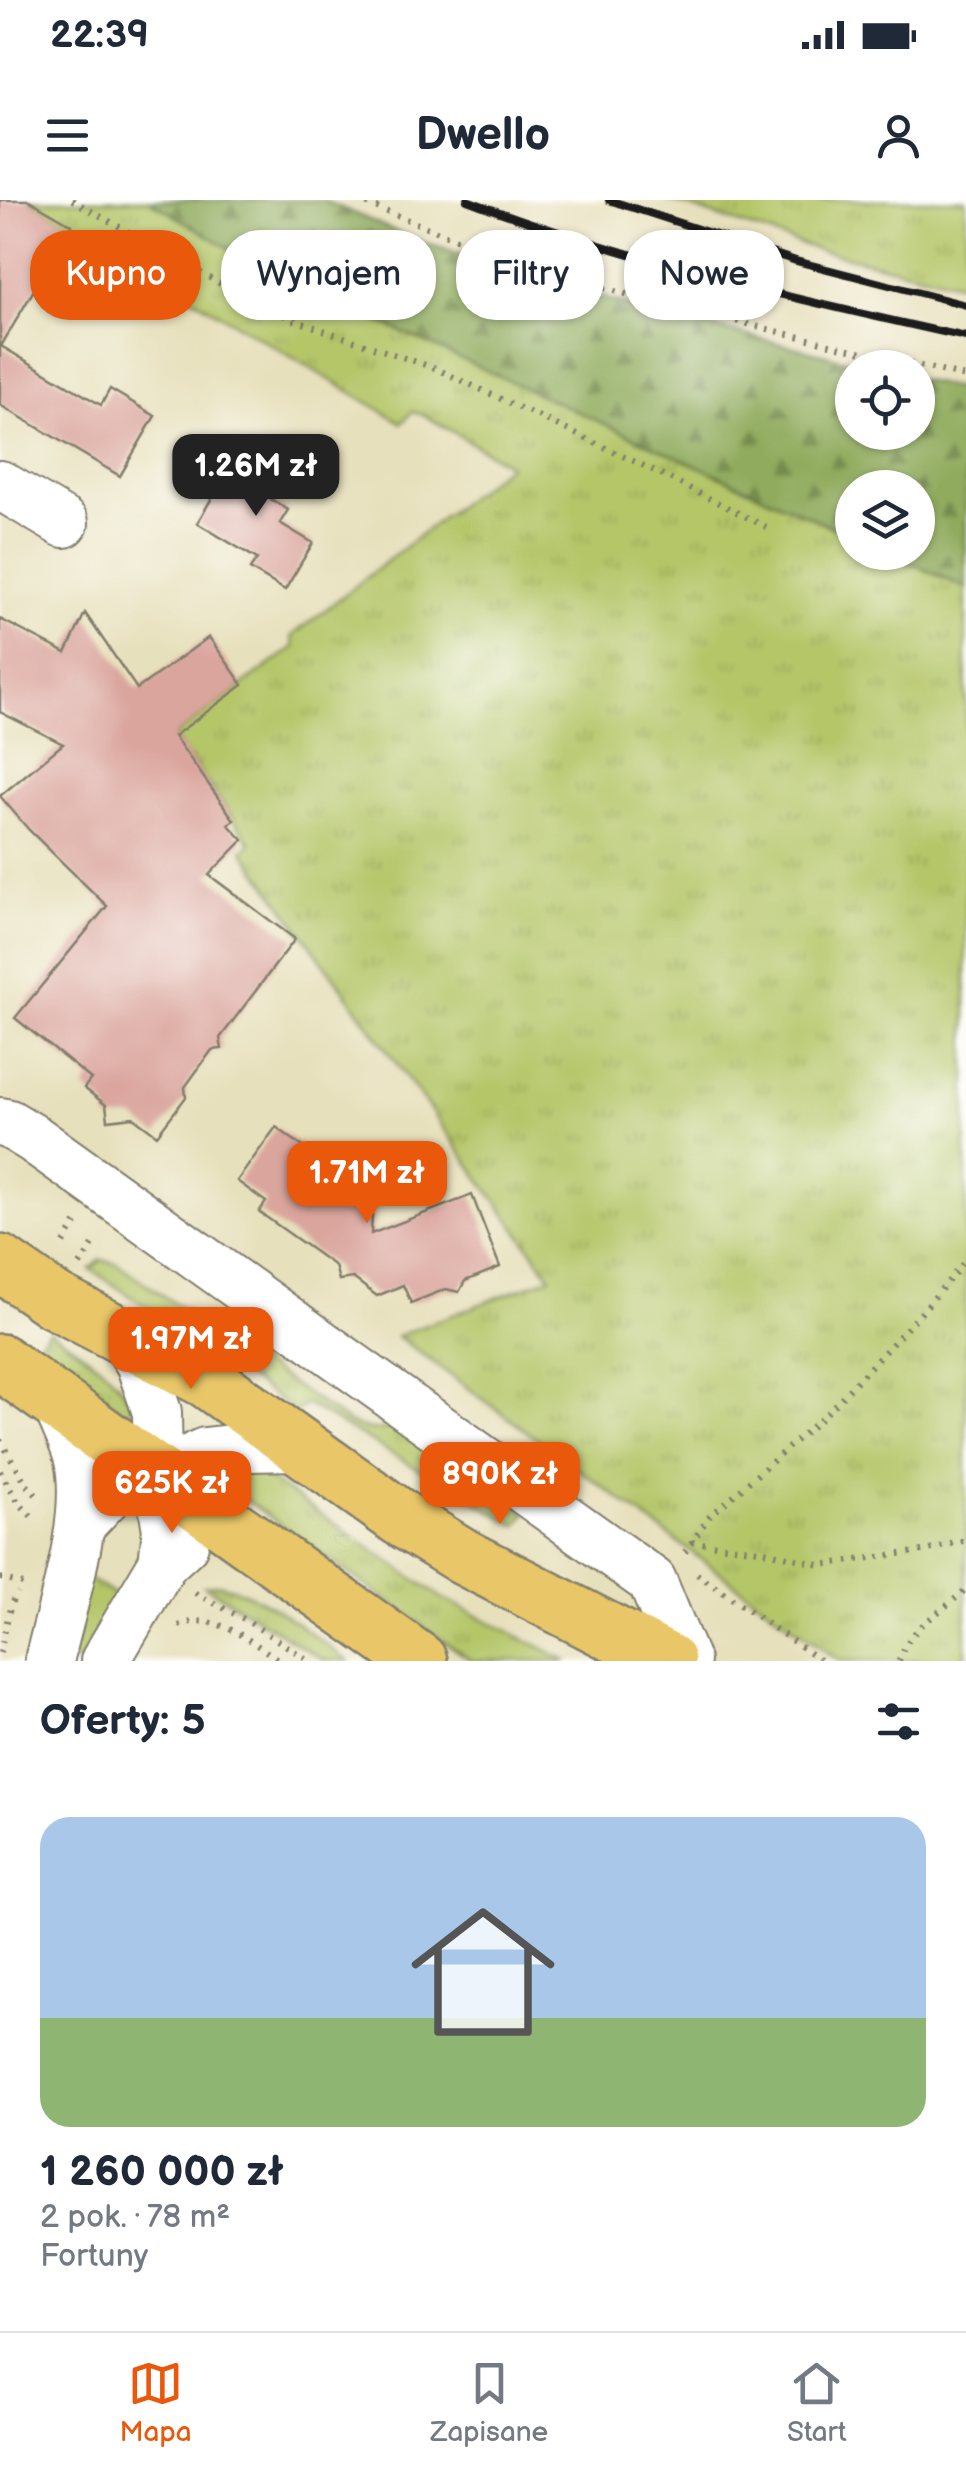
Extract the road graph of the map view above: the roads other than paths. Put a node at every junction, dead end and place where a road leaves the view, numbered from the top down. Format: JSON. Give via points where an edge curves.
{"nodes":[{"id":1,"x":0,"y":485,"type":"edge"},
{"id":2,"x":64,"y":523,"type":"dead end"},
{"id":3,"x":0,"y":1122,"type":"edge"},
{"id":4,"x":0,"y":1263,"type":"edge"},
{"id":5,"x":124,"y":1337,"type":"junction"},
{"id":6,"x":0,"y":1362,"type":"edge"},
{"id":7,"x":56,"y":1401,"type":"junction"},
{"id":8,"x":300,"y":1446,"type":"junction"},
{"id":9,"x":158,"y":1475,"type":"junction"},
{"id":10,"x":55,"y":1521,"type":"junction"},
{"id":11,"x":235,"y":1529,"type":"junction"},
{"id":12,"x":178,"y":1578,"type":"junction"},
{"id":13,"x":49,"y":1661,"type":"edge"},
{"id":14,"x":105,"y":1661,"type":"edge"},
{"id":15,"x":419,"y":1661,"type":"edge"},
{"id":16,"x":667,"y":1661,"type":"edge"},
{"id":17,"x":685,"y":1661,"type":"edge"}],
"edges":[{"from":1,"to":2,"type":"street"},
{"from":3,"to":17,"type":"street","via":[[34,1139],[652,1581]]},
{"from":4,"to":5,"type":"main road"},
{"from":5,"to":8,"type":"main road","via":[[207,1380]]},
{"from":5,"to":9,"type":"street","via":[[157,1412]]},
{"from":6,"to":7,"type":"main road"},
{"from":7,"to":9,"type":"main road"},
{"from":7,"to":10,"type":"street","via":[[78,1458],[82,1490]]},
{"from":8,"to":9,"type":"street","via":[[205,1452]]},
{"from":8,"to":16,"type":"main road","via":[[464,1557]]},
{"from":9,"to":10,"type":"street","via":[[114,1488]]},
{"from":9,"to":11,"type":"main road"},
{"from":9,"to":12,"type":"street"},
{"from":10,"to":13,"type":"street"},
{"from":11,"to":12,"type":"street","via":[[184,1543]]},
{"from":11,"to":15,"type":"main road"},
{"from":12,"to":14,"type":"street"}]}
